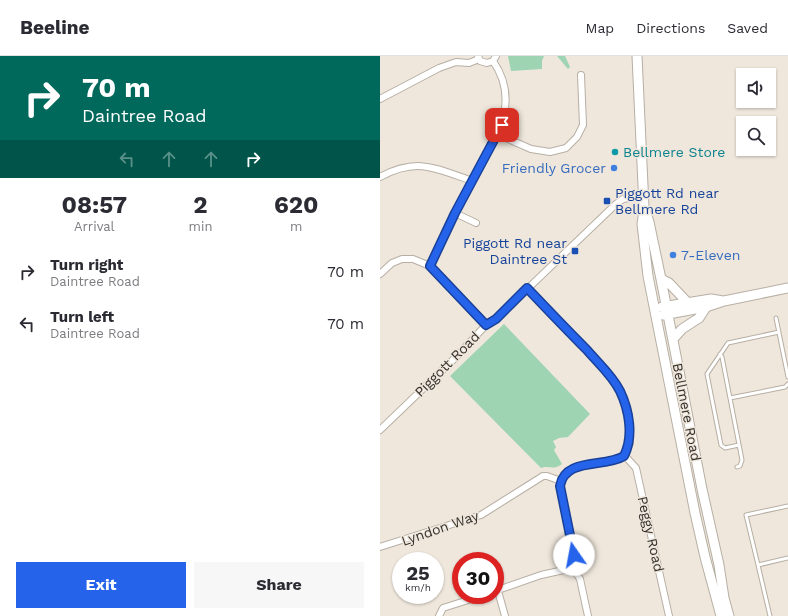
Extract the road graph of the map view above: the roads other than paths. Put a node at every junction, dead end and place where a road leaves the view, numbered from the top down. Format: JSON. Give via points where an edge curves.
{"nodes":[{"id":1,"x":637,"y":56,"type":"edge"},
{"id":2,"x":478,"y":57,"type":"edge"},
{"id":3,"x":495,"y":58,"type":"edge"},
{"id":4,"x":581,"y":75,"type":"dead end"},
{"id":5,"x":380,"y":99,"type":"edge"},
{"id":6,"x":497,"y":134,"type":"junction"},
{"id":7,"x":380,"y":177,"type":"edge"},
{"id":8,"x":472,"y":181,"type":"junction"},
{"id":9,"x":643,"y":196,"type":"junction"},
{"id":10,"x":644,"y":207,"type":"junction"},
{"id":11,"x":455,"y":213,"type":"junction"},
{"id":12,"x":476,"y":223,"type":"dead end"},
{"id":13,"x":430,"y":266,"type":"junction"},
{"id":14,"x":380,"y":274,"type":"edge"},
{"id":15,"x":661,"y":279,"type":"junction"},
{"id":16,"x":527,"y":288,"type":"junction"},
{"id":17,"x":788,"y":288,"type":"edge"},
{"id":18,"x":724,"y":301,"type":"junction"},
{"id":19,"x":687,"y":302,"type":"junction"},
{"id":20,"x":706,"y":307,"type":"junction"},
{"id":21,"x":667,"y":310,"type":"junction"},
{"id":22,"x":655,"y":312,"type":"junction"},
{"id":23,"x":776,"y":318,"type":"dead end"},
{"id":24,"x":486,"y":325,"type":"junction"},
{"id":25,"x":779,"y":332,"type":"junction"},
{"id":26,"x":673,"y":339,"type":"junction"},
{"id":27,"x":720,"y":354,"type":"junction"},
{"id":28,"x":788,"y":377,"type":"edge"},
{"id":29,"x":788,"y":384,"type":"edge"},
{"id":30,"x":730,"y":398,"type":"junction"},
{"id":31,"x":380,"y":430,"type":"edge"},
{"id":32,"x":739,"y":445,"type":"junction"},
{"id":33,"x":624,"y":456,"type":"junction"},
{"id":34,"x":737,"y":467,"type":"dead end"},
{"id":35,"x":561,"y":481,"type":"junction"},
{"id":36,"x":788,"y":506,"type":"edge"},
{"id":37,"x":380,"y":547,"type":"edge"},
{"id":38,"x":788,"y":558,"type":"edge"},
{"id":39,"x":758,"y":565,"type":"junction"},
{"id":40,"x":573,"y":568,"type":"junction"},
{"id":41,"x":504,"y":588,"type":"edge"},
{"id":42,"x":456,"y":604,"type":"edge"},
{"id":43,"x":501,"y":604,"type":"edge"},
{"id":44,"x":439,"y":616,"type":"edge"},
{"id":45,"x":505,"y":616,"type":"edge"},
{"id":46,"x":588,"y":616,"type":"edge"},
{"id":47,"x":669,"y":616,"type":"edge"},
{"id":48,"x":722,"y":616,"type":"edge"},
{"id":49,"x":729,"y":616,"type":"edge"},
{"id":50,"x":770,"y":616,"type":"edge"}],
"edges":[{"from":1,"to":9,"type":"main road","name":"Bellmere Road"},
{"from":2,"to":3,"type":"street","via":[[484,63],[489,63]]},
{"from":2,"to":5,"type":"street","via":[[469,63],[456,62],[439,68]]},
{"from":3,"to":6,"type":"street","via":[[507,97],[505,114]]},
{"from":4,"to":6,"type":"street","via":[[582,125],[577,137],[566,148],[550,152],[531,150]]},
{"from":6,"to":8,"type":"street"},
{"from":7,"to":8,"type":"street","via":[[393,170],[413,165],[433,167]]},
{"from":8,"to":11,"type":"street"},
{"from":9,"to":10,"type":"main road","name":"Bellmere Road"},
{"from":9,"to":16,"type":"street","name":"Piggott Road","via":[[623,199],[616,204]]},
{"from":10,"to":15,"type":"main road","name":"Bellmere Road"},
{"from":10,"to":22,"type":"main road","name":"Bellmere Road","via":[[642,224]]},
{"from":11,"to":12,"type":"street"},
{"from":11,"to":13,"type":"street"},
{"from":13,"to":14,"type":"street","via":[[413,258],[402,259],[392,263]]},
{"from":13,"to":24,"type":"street"},
{"from":15,"to":19,"type":"main road","via":[[669,283]]},
{"from":15,"to":21,"type":"main road","name":"Bellmere Road"},
{"from":16,"to":24,"type":"street","name":"Piggott Road","via":[[496,319]]},
{"from":16,"to":33,"type":"street","via":[[608,373],[619,390],[627,408],[629,429],[630,443]]},
{"from":17,"to":18,"type":"main road"},
{"from":18,"to":19,"type":"main road","via":[[711,299]]},
{"from":18,"to":20,"type":"main road"},
{"from":19,"to":21,"type":"main road"},
{"from":20,"to":21,"type":"main road"},
{"from":20,"to":26,"type":"main road","via":[[699,318],[682,329]]},
{"from":21,"to":22,"type":"main road"},
{"from":21,"to":26,"type":"main road","name":"Bellmere Road"},
{"from":22,"to":48,"type":"main road","name":"Bellmere Road","via":[[705,557]]},
{"from":23,"to":25,"type":"lane"},
{"from":24,"to":31,"type":"street","name":"Piggott Road"},
{"from":25,"to":27,"type":"lane","via":[[728,343]]},
{"from":25,"to":28,"type":"lane"},
{"from":26,"to":49,"type":"main road","name":"Bellmere Road"},
{"from":27,"to":30,"type":"lane"},
{"from":27,"to":32,"type":"lane","via":[[706,375],[721,445],[725,448]]},
{"from":29,"to":30,"type":"lane","via":[[785,387]]},
{"from":30,"to":32,"type":"lane"},
{"from":32,"to":34,"type":"lane","via":[[742,460]]},
{"from":33,"to":35,"type":"street","via":[[615,461],[577,467],[567,472]]},
{"from":33,"to":47,"type":"street","name":"Peggy Road","via":[[636,468]]},
{"from":35,"to":37,"type":"street","name":"Lyndon Way","via":[[543,476],[481,515]]},
{"from":35,"to":40,"type":"street","via":[[574,555]]},
{"from":36,"to":39,"type":"lane","via":[[746,515]]},
{"from":38,"to":39,"type":"lane"},
{"from":39,"to":50,"type":"lane"},
{"from":40,"to":41,"type":"street","via":[[541,575]]},
{"from":40,"to":46,"type":"street","via":[[580,579]]},
{"from":42,"to":44,"type":"street","via":[[443,608]]},
{"from":43,"to":45,"type":"street"}]}
